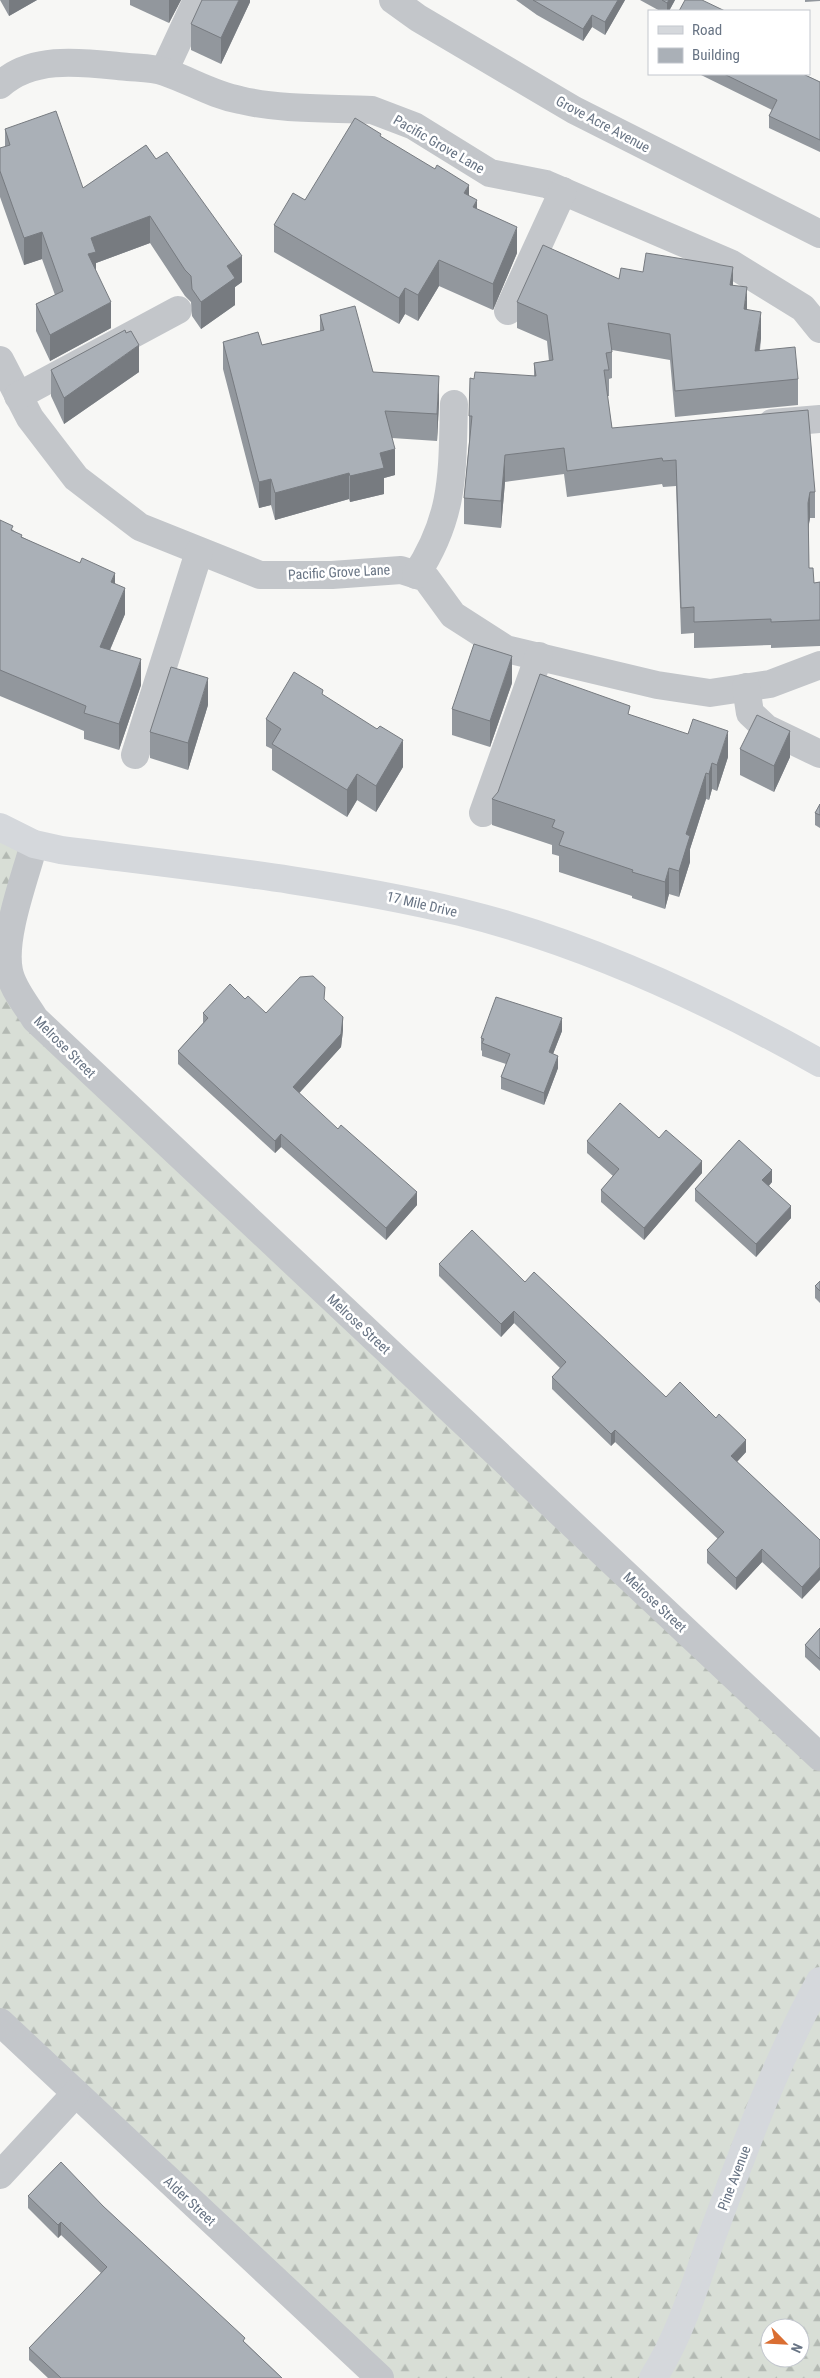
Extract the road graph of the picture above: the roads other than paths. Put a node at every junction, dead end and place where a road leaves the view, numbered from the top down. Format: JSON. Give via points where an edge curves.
{"nodes":[{"id":1,"x":196,"y":0,"type":"edge"},
{"id":2,"x":394,"y":0,"type":"edge"},
{"id":3,"x":164,"y":71,"type":"junction"},
{"id":4,"x":0,"y":85,"type":"edge"},
{"id":5,"x":563,"y":191,"type":"junction"},
{"id":6,"x":820,"y":234,"type":"edge"},
{"id":7,"x":178,"y":310,"type":"dead end"},
{"id":8,"x":508,"y":312,"type":"dead end"},
{"id":9,"x":820,"y":329,"type":"edge"},
{"id":10,"x":0,"y":360,"type":"edge"},
{"id":11,"x":18,"y":396,"type":"junction"},
{"id":12,"x":454,"y":404,"type":"dead end"},
{"id":13,"x":820,"y":419,"type":"edge"},
{"id":14,"x":751,"y":426,"type":"edge"},
{"id":15,"x":199,"y":552,"type":"junction"},
{"id":16,"x":416,"y":575,"type":"junction"},
{"id":17,"x":539,"y":656,"type":"junction"},
{"id":18,"x":820,"y":665,"type":"edge"},
{"id":19,"x":746,"y":687,"type":"junction"},
{"id":20,"x":820,"y":754,"type":"edge"},
{"id":21,"x":136,"y":755,"type":"dead end"},
{"id":22,"x":484,"y":813,"type":"dead end"},
{"id":23,"x":0,"y":828,"type":"edge"},
{"id":24,"x":34,"y":844,"type":"junction"},
{"id":25,"x":820,"y":1063,"type":"edge"},
{"id":26,"x":820,"y":1757,"type":"edge"},
{"id":27,"x":820,"y":1981,"type":"edge"},
{"id":28,"x":0,"y":2022,"type":"edge"},
{"id":29,"x":76,"y":2093,"type":"junction"},
{"id":30,"x":0,"y":2175,"type":"edge"},
{"id":31,"x":380,"y":2378,"type":"edge"},
{"id":32,"x":653,"y":2378,"type":"edge"}],
"edges":[{"from":1,"to":3,"type":"street"},
{"from":2,"to":6,"type":"street","name":"Grove Acre Avenue","via":[[418,18],[574,110]]},
{"from":3,"to":4,"type":"street","name":"Pacific Grove Lane","via":[[75,62],[27,70],[7,78]]},
{"from":3,"to":5,"type":"street","name":"Pacific Grove Lane","via":[[203,89],[239,100],[388,114],[438,140],[490,173],[546,184]]},
{"from":5,"to":8,"type":"street"},
{"from":5,"to":9,"type":"street","name":"Pacific Grove Lane","via":[[730,263],[803,308]]},
{"from":7,"to":11,"type":"street"},
{"from":10,"to":11,"type":"street","name":"Pacific Grove Lane"},
{"from":11,"to":15,"type":"street","name":"Pacific Grove Lane","via":[[30,418],[76,478],[140,527]]},
{"from":12,"to":16,"type":"street","via":[[451,486],[442,525]]},
{"from":13,"to":14,"type":"street"},
{"from":15,"to":16,"type":"street","name":"Pacific Grove Lane","via":[[260,575],[332,575],[401,570]]},
{"from":15,"to":21,"type":"street"},
{"from":16,"to":17,"type":"street","name":"Pacific Grove Lane","via":[[426,578],[453,615],[506,649]]},
{"from":17,"to":19,"type":"street","name":"Pacific Grove Lane","via":[[657,685],[710,693]]},
{"from":17,"to":22,"type":"street"},
{"from":18,"to":19,"type":"street","name":"Pacific Grove Lane","via":[[770,684]]},
{"from":19,"to":20,"type":"street","via":[[750,713],[766,728]]},
{"from":23,"to":24,"type":"main road","name":"17 Mile Drive"},
{"from":24,"to":25,"type":"main road","name":"17 Mile Drive","via":[[286,879],[372,893],[462,913],[607,960],[694,999]]},
{"from":24,"to":26,"type":"street","name":"Melrose Street","via":[[7,947],[9,973],[35,1018]]},
{"from":27,"to":32,"type":"main road","name":"Pine Avenue","via":[[796,2024],[753,2127],[675,2337]]},
{"from":28,"to":29,"type":"street","name":"Alder Street"},
{"from":29,"to":30,"type":"street"},
{"from":29,"to":31,"type":"street","name":"Alder Street"}]}
